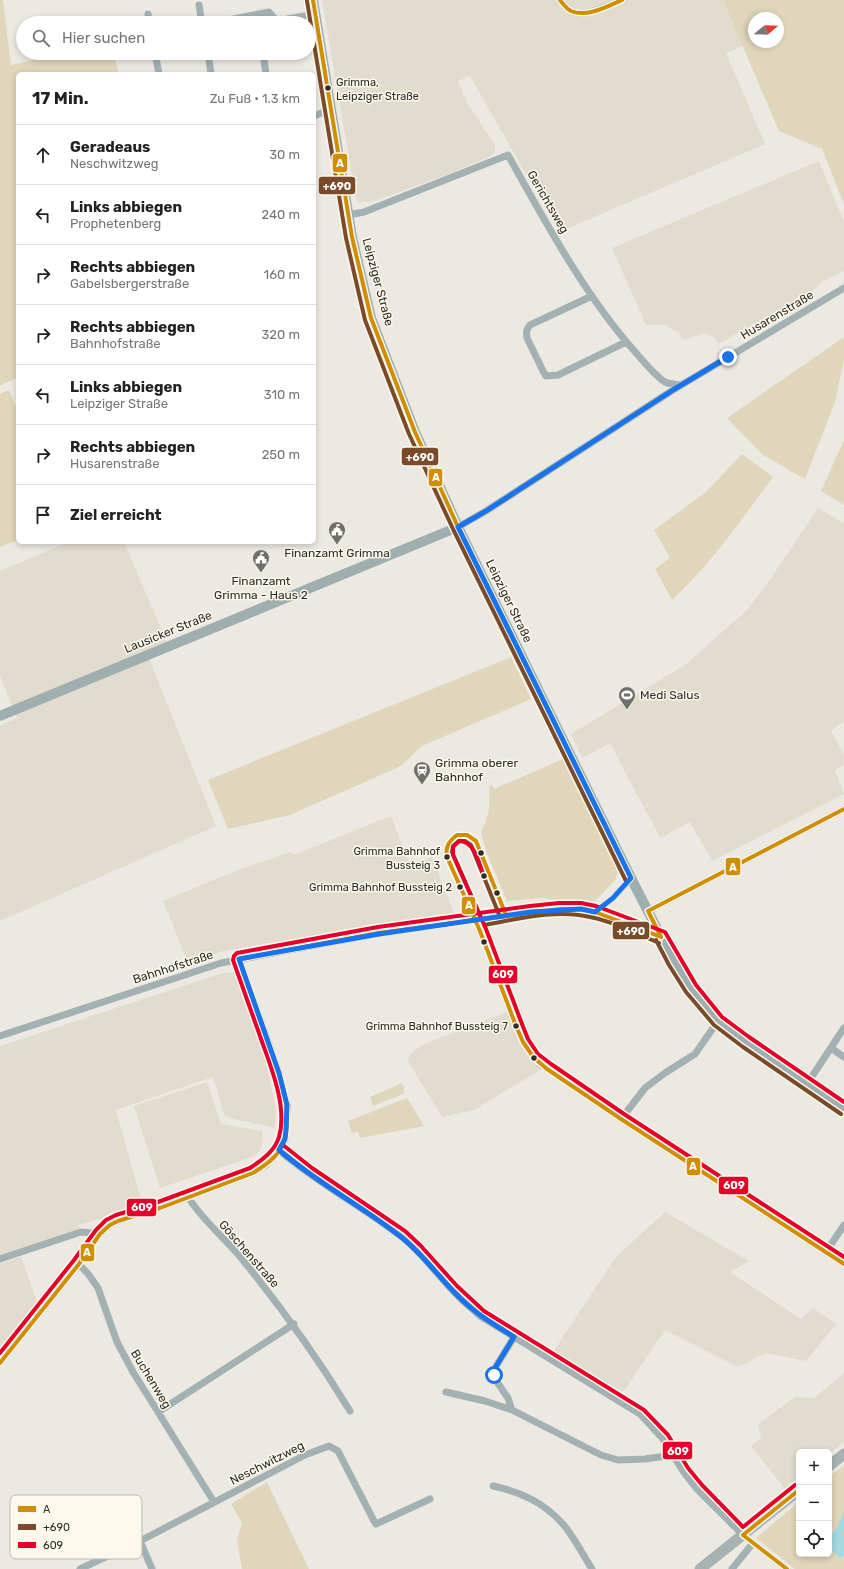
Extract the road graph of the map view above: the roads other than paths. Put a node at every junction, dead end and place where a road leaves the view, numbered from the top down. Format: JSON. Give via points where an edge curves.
{"nodes":[{"id":1,"x":312,"y":0,"type":"edge"},
{"id":2,"x":560,"y":0,"type":"edge"},
{"id":3,"x":622,"y":0,"type":"edge"},
{"id":4,"x":199,"y":5,"type":"dead end"},
{"id":5,"x":315,"y":14,"type":"joint"},
{"id":6,"x":201,"y":16,"type":"edge"},
{"id":7,"x":251,"y":16,"type":"edge"},
{"id":8,"x":273,"y":16,"type":"edge"},
{"id":9,"x":304,"y":16,"type":"edge"},
{"id":10,"x":316,"y":20,"type":"edge"},
{"id":11,"x":156,"y":60,"type":"edge"},
{"id":12,"x":209,"y":60,"type":"edge"},
{"id":13,"x":264,"y":60,"type":"edge"},
{"id":14,"x":159,"y":72,"type":"edge"},
{"id":15,"x":211,"y":72,"type":"edge"},
{"id":16,"x":266,"y":72,"type":"edge"},
{"id":17,"x":331,"y":109,"type":"junction"},
{"id":18,"x":316,"y":115,"type":"edge"},
{"id":19,"x":348,"y":215,"type":"junction"},
{"id":20,"x":844,"y":288,"type":"edge"},
{"id":21,"x":592,"y":296,"type":"junction"},
{"id":22,"x":626,"y":342,"type":"junction"},
{"id":23,"x":680,"y":386,"type":"junction"},
{"id":24,"x":458,"y":527,"type":"junction"},
{"id":25,"x":0,"y":716,"type":"edge"},
{"id":26,"x":844,"y":809,"type":"edge"},
{"id":27,"x":631,"y":878,"type":"junction"},
{"id":28,"x":648,"y":911,"type":"junction"},
{"id":29,"x":595,"y":912,"type":"junction"},
{"id":30,"x":476,"y":920,"type":"junction"},
{"id":31,"x":661,"y":937,"type":"junction"},
{"id":32,"x":239,"y":959,"type":"junction"},
{"id":33,"x":718,"y":1021,"type":"junction"},
{"id":34,"x":844,"y":1028,"type":"edge"},
{"id":35,"x":0,"y":1036,"type":"edge"},
{"id":36,"x":830,"y":1048,"type":"junction"},
{"id":37,"x":844,"y":1057,"type":"edge"},
{"id":38,"x":807,"y":1084,"type":"junction"},
{"id":39,"x":844,"y":1109,"type":"edge"},
{"id":40,"x":621,"y":1119,"type":"junction"},
{"id":41,"x":279,"y":1150,"type":"junction"},
{"id":42,"x":188,"y":1197,"type":"junction"},
{"id":43,"x":844,"y":1224,"type":"edge"},
{"id":44,"x":100,"y":1234,"type":"junction"},
{"id":45,"x":826,"y":1252,"type":"junction"},
{"id":46,"x":0,"y":1259,"type":"edge"},
{"id":47,"x":79,"y":1264,"type":"junction"},
{"id":48,"x":844,"y":1264,"type":"edge"},
{"id":49,"x":294,"y":1324,"type":"junction"},
{"id":50,"x":514,"y":1337,"type":"junction"},
{"id":51,"x":0,"y":1363,"type":"edge"},
{"id":52,"x":446,"y":1392,"type":"dead end"},
{"id":53,"x":512,"y":1410,"type":"junction"},
{"id":54,"x":350,"y":1411,"type":"dead end"},
{"id":55,"x":158,"y":1412,"type":"junction"},
{"id":56,"x":844,"y":1454,"type":"edge"},
{"id":57,"x":673,"y":1455,"type":"junction"},
{"id":58,"x":832,"y":1464,"type":"edge"},
{"id":59,"x":493,"y":1486,"type":"dead end"},
{"id":60,"x":796,"y":1492,"type":"edge"},
{"id":61,"x":430,"y":1499,"type":"dead end"},
{"id":62,"x":214,"y":1502,"type":"junction"},
{"id":63,"x":743,"y":1535,"type":"junction"},
{"id":64,"x":142,"y":1540,"type":"edge"},
{"id":65,"x":753,"y":1543,"type":"junction"},
{"id":66,"x":142,"y":1546,"type":"edge"},
{"id":67,"x":101,"y":1559,"type":"edge"},
{"id":68,"x":80,"y":1569,"type":"edge"},
{"id":69,"x":152,"y":1569,"type":"edge"},
{"id":70,"x":592,"y":1569,"type":"edge"},
{"id":71,"x":700,"y":1569,"type":"edge"},
{"id":72,"x":732,"y":1569,"type":"edge"},
{"id":73,"x":787,"y":1569,"type":"edge"}],
"edges":[{"from":1,"to":5,"type":"main road","name":"Leipziger Straße"},
{"from":2,"to":3,"type":"street","via":[[570,11],[581,13]]},
{"from":4,"to":6,"type":"street"},
{"from":5,"to":9,"type":"street"},
{"from":7,"to":8,"type":"street","via":[[269,12]]},
{"from":10,"to":17,"type":"main road","name":"Leipziger Straße"},
{"from":11,"to":14,"type":"street"},
{"from":12,"to":15,"type":"street"},
{"from":13,"to":16,"type":"street"},
{"from":17,"to":18,"type":"street"},
{"from":17,"to":19,"type":"main road","name":"Leipziger Straße"},
{"from":19,"to":21,"type":"street","name":"Gerichtsweg","via":[[364,212],[508,155]]},
{"from":19,"to":24,"type":"main road","name":"Leipziger Straße","via":[[372,318],[415,432]]},
{"from":20,"to":23,"type":"street","name":"Husarenstraße"},
{"from":21,"to":22,"type":"street","name":"Gerichtsweg"},
{"from":21,"to":22,"type":"street","via":[[530,325],[527,329],[527,338],[546,376],[558,375]]},
{"from":22,"to":23,"type":"street","name":"Gerichtsweg","via":[[666,382]]},
{"from":23,"to":24,"type":"street","name":"Husarenstraße"},
{"from":24,"to":25,"type":"main road","name":"Lausicker Straße"},
{"from":24,"to":27,"type":"main road","name":"Leipziger Straße"},
{"from":26,"to":28,"type":"street"},
{"from":27,"to":28,"type":"main road","name":"Leipziger Straße"},
{"from":27,"to":29,"type":"street","via":[[613,898]]},
{"from":28,"to":31,"type":"main road","name":"Leipziger Straße"},
{"from":29,"to":30,"type":"street","name":"Bahnhofstraße","via":[[560,909]]},
{"from":29,"to":31,"type":"street","name":"Bahnhofstraße"},
{"from":30,"to":32,"type":"street","name":"Bahnhofstraße","via":[[372,935]]},
{"from":30,"to":40,"type":"street","via":[[516,1026],[534,1058]]},
{"from":31,"to":33,"type":"main road","name":"Leipziger Straße","via":[[691,989]]},
{"from":32,"to":35,"type":"street","name":"Bahnhofstraße"},
{"from":32,"to":41,"type":"street","via":[[279,1073],[287,1105],[285,1139]]},
{"from":33,"to":38,"type":"main road","name":"Leipziger Straße"},
{"from":33,"to":40,"type":"street","via":[[695,1054],[645,1088]]},
{"from":34,"to":36,"type":"street"},
{"from":36,"to":37,"type":"street"},
{"from":36,"to":38,"type":"street"},
{"from":38,"to":39,"type":"main road","name":"Leipziger Straße"},
{"from":40,"to":45,"type":"street"},
{"from":41,"to":42,"type":"street","via":[[266,1165],[253,1173]]},
{"from":41,"to":50,"type":"street","via":[[296,1165],[401,1236],[480,1316]]},
{"from":42,"to":44,"type":"street","via":[[118,1221]]},
{"from":42,"to":49,"type":"street","name":"Göschenstraße","via":[[195,1209],[241,1258]]},
{"from":43,"to":45,"type":"street"},
{"from":44,"to":46,"type":"street","via":[[81,1232]]},
{"from":44,"to":47,"type":"street"},
{"from":45,"to":48,"type":"street"},
{"from":47,"to":51,"type":"street"},
{"from":47,"to":55,"type":"street","name":"Buchenweg","via":[[98,1288],[117,1342]]},
{"from":49,"to":54,"type":"street","name":"Göschenstraße"},
{"from":49,"to":55,"type":"street"},
{"from":50,"to":53,"type":"street","via":[[495,1368],[494,1375]]},
{"from":50,"to":57,"type":"street","via":[[640,1414],[663,1439]]},
{"from":52,"to":53,"type":"street"},
{"from":53,"to":57,"type":"street","via":[[601,1455],[618,1460]]},
{"from":55,"to":62,"type":"street","name":"Buchenweg"},
{"from":56,"to":58,"type":"main road"},
{"from":57,"to":63,"type":"street","via":[[697,1489]]},
{"from":59,"to":70,"type":"street","via":[[515,1491],[551,1512],[564,1525]]},
{"from":60,"to":63,"type":"main road"},
{"from":61,"to":62,"type":"street","name":"Neschwitzweg","via":[[376,1524],[338,1451],[329,1446],[305,1455]]},
{"from":62,"to":64,"type":"street","name":"Neschwitzweg"},
{"from":63,"to":65,"type":"street"},
{"from":63,"to":71,"type":"main road"},
{"from":65,"to":72,"type":"street"},
{"from":65,"to":73,"type":"street"},
{"from":66,"to":69,"type":"street"},
{"from":67,"to":68,"type":"street","name":"Neschwitzweg"}]}
